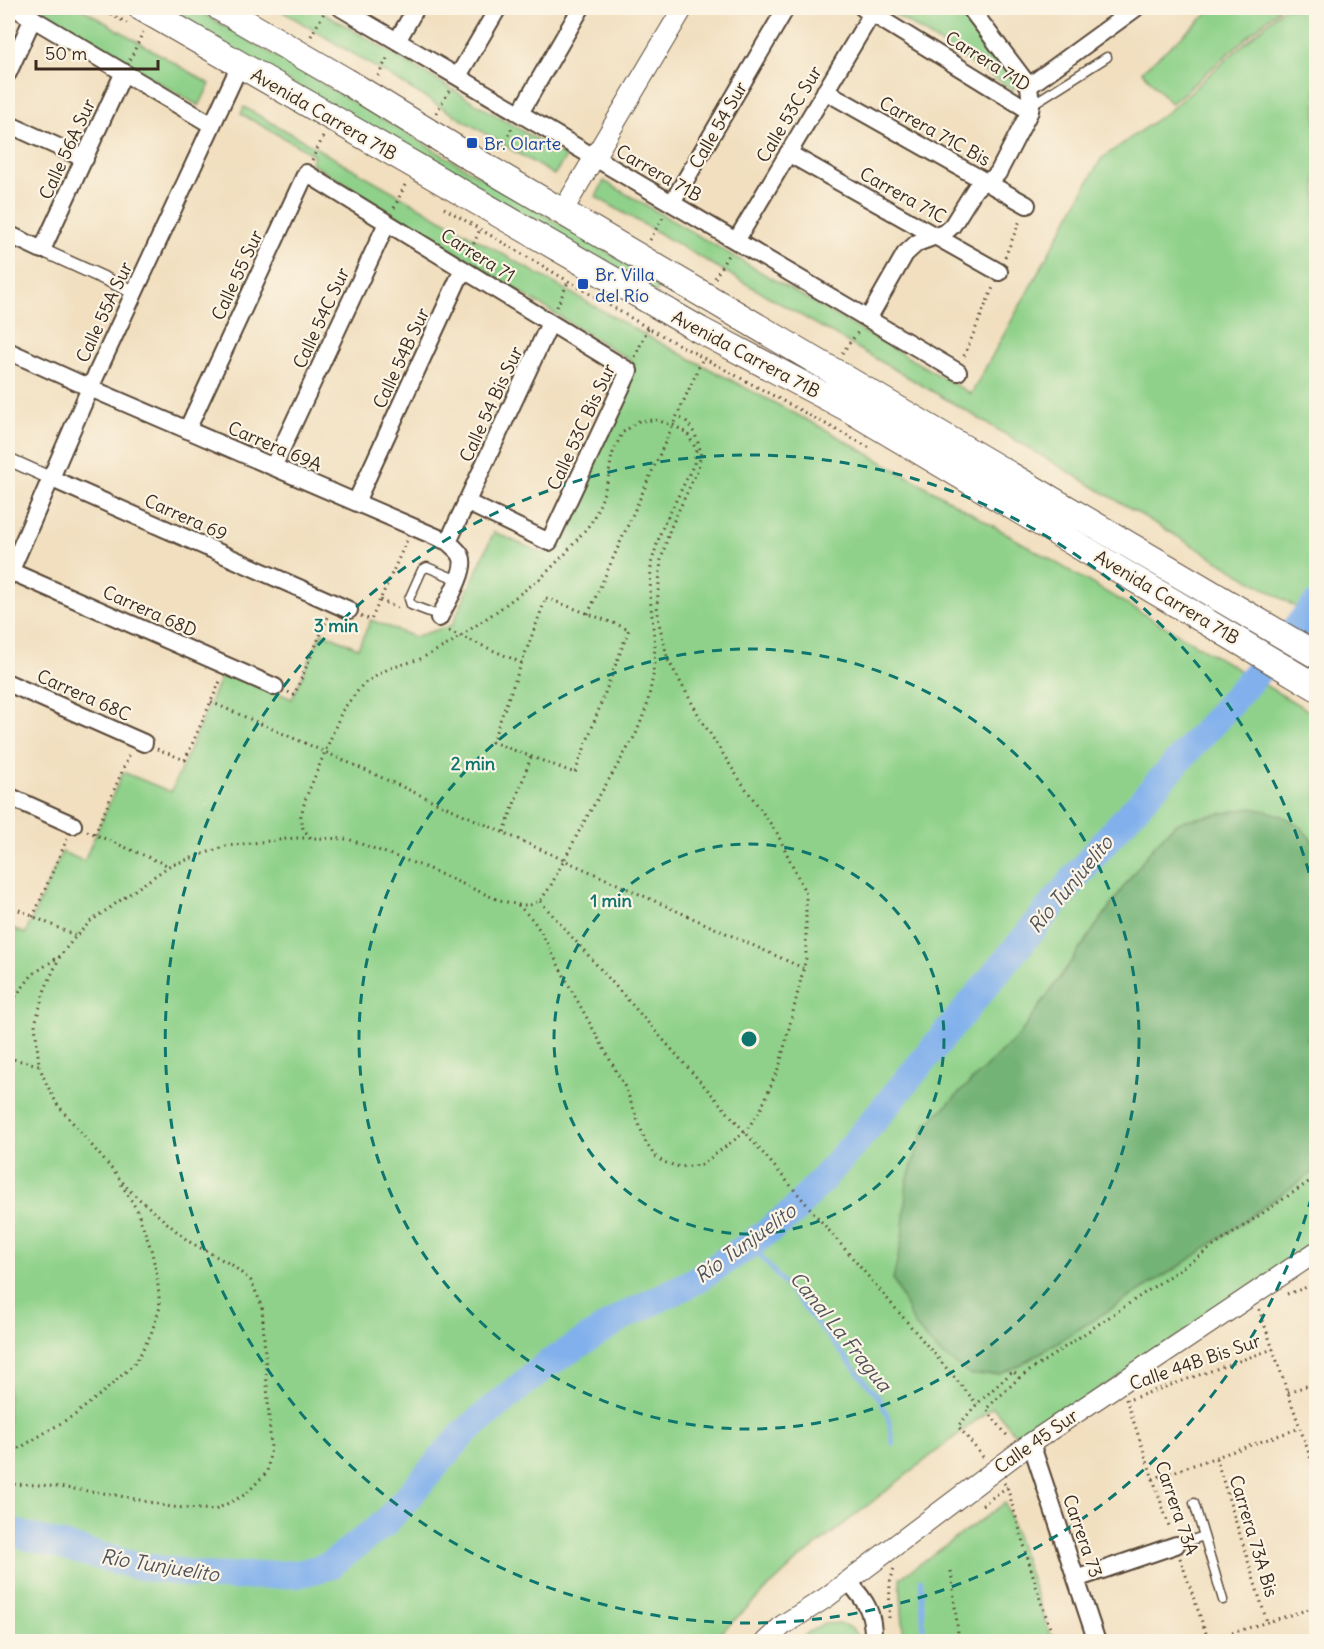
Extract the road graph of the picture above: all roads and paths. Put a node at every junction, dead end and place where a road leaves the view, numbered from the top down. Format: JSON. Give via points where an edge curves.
{"nodes":[{"id":1,"x":15,"y":8,"type":"edge"},
{"id":2,"x":220,"y":8,"type":"edge"},
{"id":3,"x":327,"y":8,"type":"edge"},
{"id":4,"x":341,"y":8,"type":"edge"},
{"id":5,"x":416,"y":8,"type":"edge"},
{"id":6,"x":498,"y":8,"type":"edge"},
{"id":7,"x":581,"y":8,"type":"edge"},
{"id":8,"x":683,"y":8,"type":"edge"},
{"id":9,"x":786,"y":8,"type":"edge"},
{"id":10,"x":1136,"y":8,"type":"edge"},
{"id":11,"x":870,"y":9,"type":"edge"},
{"id":12,"x":977,"y":10,"type":"edge"},
{"id":13,"x":33,"y":18,"type":"junction"},
{"id":14,"x":142,"y":20,"type":"edge"},
{"id":15,"x":308,"y":40,"type":"dead end"},
{"id":16,"x":397,"y":40,"type":"junction"},
{"id":17,"x":1107,"y":57,"type":"dead end"},
{"id":18,"x":240,"y":65,"type":"junction"},
{"id":19,"x":124,"y":72,"type":"junction"},
{"id":20,"x":8,"y":73,"type":"edge"},
{"id":21,"x":458,"y":76,"type":"junction"},
{"id":22,"x":375,"y":80,"type":"dead end"},
{"id":23,"x":1029,"y":86,"type":"junction"},
{"id":24,"x":825,"y":91,"type":"junction"},
{"id":25,"x":1031,"y":108,"type":"junction"},
{"id":26,"x":520,"y":113,"type":"junction"},
{"id":27,"x":435,"y":115,"type":"dead end"},
{"id":28,"x":8,"y":124,"type":"edge"},
{"id":29,"x":212,"y":125,"type":"junction"},
{"id":30,"x":323,"y":137,"type":"dead end"},
{"id":31,"x":498,"y":152,"type":"dead end"},
{"id":32,"x":788,"y":153,"type":"junction"},
{"id":33,"x":594,"y":157,"type":"junction"},
{"id":34,"x":85,"y":159,"type":"junction"},
{"id":35,"x":306,"y":173,"type":"junction"},
{"id":36,"x":984,"y":181,"type":"junction"},
{"id":37,"x":405,"y":185,"type":"dead end"},
{"id":38,"x":672,"y":203,"type":"junction"},
{"id":39,"x":1027,"y":205,"type":"dead end"},
{"id":40,"x":561,"y":212,"type":"junction"},
{"id":41,"x":387,"y":223,"type":"junction"},
{"id":42,"x":480,"y":229,"type":"dead end"},
{"id":43,"x":8,"y":234,"type":"edge"},
{"id":44,"x":935,"y":235,"type":"junction"},
{"id":45,"x":736,"y":241,"type":"junction"},
{"id":46,"x":649,"y":242,"type":"dead end"},
{"id":47,"x":42,"y":250,"type":"junction"},
{"id":48,"x":463,"y":269,"type":"junction"},
{"id":49,"x":999,"y":272,"type":"dead end"},
{"id":50,"x":714,"y":280,"type":"dead end"},
{"id":51,"x":568,"y":282,"type":"dead end"},
{"id":52,"x":134,"y":292,"type":"junction"},
{"id":53,"x":868,"y":319,"type":"junction"},
{"id":54,"x":550,"y":323,"type":"junction"},
{"id":55,"x":8,"y":351,"type":"edge"},
{"id":56,"x":842,"y":354,"type":"dead end"},
{"id":57,"x":703,"y":358,"type":"junction"},
{"id":58,"x":629,"y":371,"type":"junction"},
{"id":59,"x":958,"y":372,"type":"dead end"},
{"id":60,"x":90,"y":388,"type":"junction"},
{"id":61,"x":677,"y":416,"type":"junction"},
{"id":62,"x":673,"y":425,"type":"junction"},
{"id":63,"x":187,"y":429,"type":"junction"},
{"id":64,"x":876,"y":451,"type":"dead end"},
{"id":65,"x":953,"y":456,"type":"junction"},
{"id":66,"x":8,"y":459,"type":"edge"},
{"id":67,"x":273,"y":466,"type":"junction"},
{"id":68,"x":50,"y":478,"type":"junction"},
{"id":69,"x":356,"y":502,"type":"junction"},
{"id":70,"x":466,"y":502,"type":"junction"},
{"id":71,"x":413,"y":527,"type":"junction"},
{"id":72,"x":448,"y":542,"type":"junction"},
{"id":73,"x":9,"y":574,"type":"edge"},
{"id":74,"x":458,"y":580,"type":"junction"},
{"id":75,"x":380,"y":600,"type":"junction"},
{"id":76,"x":342,"y":607,"type":"joint"},
{"id":77,"x":400,"y":609,"type":"dead end"},
{"id":78,"x":588,"y":614,"type":"junction"},
{"id":79,"x":371,"y":620,"type":"dead end"},
{"id":80,"x":440,"y":620,"type":"junction"},
{"id":81,"x":461,"y":636,"type":"junction"},
{"id":82,"x":1317,"y":655,"type":"edge"},
{"id":83,"x":522,"y":663,"type":"junction"},
{"id":84,"x":226,"y":666,"type":"junction"},
{"id":85,"x":8,"y":683,"type":"edge"},
{"id":86,"x":275,"y":687,"type":"dead end"},
{"id":87,"x":1317,"y":687,"type":"edge"},
{"id":88,"x":294,"y":695,"type":"dead end"},
{"id":89,"x":211,"y":702,"type":"junction"},
{"id":90,"x":140,"y":742,"type":"junction"},
{"id":91,"x":325,"y":752,"type":"junction"},
{"id":92,"x":531,"y":757,"type":"junction"},
{"id":93,"x":8,"y":796,"type":"edge"},
{"id":94,"x":73,"y":825,"type":"junction"},
{"id":95,"x":504,"y":832,"type":"junction"},
{"id":96,"x":96,"y":834,"type":"junction"},
{"id":97,"x":311,"y":838,"type":"junction"},
{"id":98,"x":564,"y":859,"type":"junction"},
{"id":99,"x":169,"y":866,"type":"junction"},
{"id":100,"x":540,"y":901,"type":"junction"},
{"id":101,"x":8,"y":905,"type":"edge"},
{"id":102,"x":518,"y":905,"type":"junction"},
{"id":103,"x":33,"y":917,"type":"junction"},
{"id":104,"x":76,"y":936,"type":"junction"},
{"id":105,"x":60,"y":956,"type":"junction"},
{"id":106,"x":803,"y":968,"type":"junction"},
{"id":107,"x":8,"y":1006,"type":"edge"},
{"id":108,"x":8,"y":1058,"type":"edge"},
{"id":109,"x":39,"y":1065,"type":"junction"},
{"id":110,"x":745,"y":1132,"type":"junction"},
{"id":111,"x":114,"y":1172,"type":"junction"},
{"id":112,"x":1317,"y":1177,"type":"edge"},
{"id":113,"x":1317,"y":1252,"type":"edge"},
{"id":114,"x":1257,"y":1304,"type":"dead end"},
{"id":115,"x":1273,"y":1349,"type":"junction"},
{"id":116,"x":1019,"y":1378,"type":"junction"},
{"id":117,"x":1317,"y":1383,"type":"edge"},
{"id":118,"x":1123,"y":1392,"type":"junction"},
{"id":119,"x":1288,"y":1392,"type":"junction"},
{"id":120,"x":977,"y":1404,"type":"junction"},
{"id":121,"x":958,"y":1426,"type":"dead end"},
{"id":122,"x":1300,"y":1428,"type":"junction"},
{"id":123,"x":1025,"y":1448,"type":"junction"},
{"id":124,"x":8,"y":1455,"type":"edge"},
{"id":125,"x":1216,"y":1458,"type":"junction"},
{"id":126,"x":1317,"y":1474,"type":"edge"},
{"id":127,"x":1153,"y":1479,"type":"junction"},
{"id":128,"x":8,"y":1484,"type":"edge"},
{"id":129,"x":1194,"y":1503,"type":"dead end"},
{"id":130,"x":976,"y":1509,"type":"dead end"},
{"id":131,"x":1204,"y":1536,"type":"junction"},
{"id":132,"x":1176,"y":1545,"type":"junction"},
{"id":133,"x":897,"y":1563,"type":"dead end"},
{"id":134,"x":951,"y":1571,"type":"dead end"},
{"id":135,"x":1077,"y":1579,"type":"junction"},
{"id":136,"x":848,"y":1581,"type":"junction"},
{"id":137,"x":1223,"y":1600,"type":"dead end"},
{"id":138,"x":1317,"y":1606,"type":"edge"},
{"id":139,"x":1267,"y":1622,"type":"junction"},
{"id":140,"x":889,"y":1626,"type":"dead end"},
{"id":141,"x":765,"y":1641,"type":"edge"},
{"id":142,"x":873,"y":1641,"type":"edge"},
{"id":143,"x":959,"y":1641,"type":"edge"},
{"id":144,"x":1055,"y":1641,"type":"edge"},
{"id":145,"x":1097,"y":1641,"type":"edge"},
{"id":146,"x":1209,"y":1641,"type":"edge"}],
"edges":[{"from":1,"to":13,"type":"street"},
{"from":2,"to":40,"type":"main road","name":"Avenida Carrera 71B"},
{"from":3,"to":15,"type":"path"},
{"from":4,"to":16,"type":"street","name":"Carrera 71B"},
{"from":5,"to":16,"type":"street"},
{"from":6,"to":21,"type":"street"},
{"from":7,"to":26,"type":"street"},
{"from":8,"to":33,"type":"street"},
{"from":9,"to":38,"type":"street","name":"Calle 54 Sur"},
{"from":10,"to":23,"type":"street"},
{"from":11,"to":24,"type":"street","name":"Calle 53C Sur"},
{"from":11,"to":25,"type":"street","name":"Carrera 71D"},
{"from":12,"to":23,"type":"street"},
{"from":13,"to":19,"type":"street"},
{"from":13,"to":20,"type":"street"},
{"from":14,"to":18,"type":"main road","name":"Avenida Carrera 71B"},
{"from":14,"to":19,"type":"path"},
{"from":16,"to":21,"type":"street","name":"Carrera 71B"},
{"from":16,"to":22,"type":"path"},
{"from":17,"to":25,"type":"lane"},
{"from":18,"to":29,"type":"street","name":"Calle 55A Sur"},
{"from":18,"to":65,"type":"main road","name":"Avenida Carrera 71B","via":[[700,330],[849,409]]},
{"from":19,"to":29,"type":"street"},
{"from":19,"to":34,"type":"street","name":"Calle 56A Sur"},
{"from":21,"to":26,"type":"street","name":"Carrera 71B"},
{"from":21,"to":27,"type":"path"},
{"from":23,"to":25,"type":"street"},
{"from":24,"to":32,"type":"street","name":"Calle 53C Sur"},
{"from":24,"to":36,"type":"street","name":"Carrera 71C Bis"},
{"from":25,"to":36,"type":"street","via":[[998,172]]},
{"from":26,"to":31,"type":"path"},
{"from":26,"to":33,"type":"street","name":"Carrera 71B"},
{"from":28,"to":34,"type":"street"},
{"from":29,"to":52,"type":"street","name":"Calle 55A Sur"},
{"from":30,"to":35,"type":"path"},
{"from":32,"to":44,"type":"street","name":"Carrera 71C"},
{"from":32,"to":45,"type":"street","name":"Calle 53C Sur"},
{"from":33,"to":38,"type":"street","name":"Carrera 71B"},
{"from":33,"to":40,"type":"street"},
{"from":34,"to":47,"type":"street","name":"Calle 56A Sur"},
{"from":35,"to":41,"type":"street","name":"Carrera 71"},
{"from":35,"to":63,"type":"street","name":"Calle 55 Sur"},
{"from":36,"to":39,"type":"street","name":"Carrera 71C Bis"},
{"from":36,"to":44,"type":"street","via":[[952,226]]},
{"from":37,"to":41,"type":"path"},
{"from":38,"to":45,"type":"street","name":"Carrera 71B"},
{"from":38,"to":46,"type":"path"},
{"from":40,"to":65,"type":"main road","name":"Avenida Carrera 71B"},
{"from":41,"to":48,"type":"street","name":"Carrera 71"},
{"from":41,"to":67,"type":"street","name":"Calle 54C Sur"},
{"from":42,"to":48,"type":"path"},
{"from":43,"to":47,"type":"street"},
{"from":44,"to":49,"type":"street","name":"Carrera 71C"},
{"from":44,"to":53,"type":"street","via":[[905,254]]},
{"from":45,"to":50,"type":"path"},
{"from":45,"to":53,"type":"street","name":"Carrera 71B"},
{"from":47,"to":52,"type":"street"},
{"from":48,"to":54,"type":"street","name":"Carrera 71"},
{"from":48,"to":69,"type":"street","name":"Calle 54B Sur"},
{"from":51,"to":54,"type":"path"},
{"from":52,"to":60,"type":"street","name":"Calle 55A Sur"},
{"from":53,"to":56,"type":"path"},
{"from":53,"to":59,"type":"street","name":"Carrera 71B"},
{"from":54,"to":58,"type":"street","name":"Carrera 71"},
{"from":54,"to":70,"type":"street","name":"Calle 54 Bis Sur"},
{"from":55,"to":60,"type":"street","name":"Carrera 69A"},
{"from":57,"to":58,"type":"path","name":"Calle 53C Bis Sur","via":[[648,328]]},
{"from":57,"to":61,"type":"path"},
{"from":57,"to":64,"type":"path"},
{"from":58,"to":70,"type":"street","name":"Calle 53C Bis Sur","via":[[549,542]]},
{"from":60,"to":63,"type":"street","name":"Carrera 69A"},
{"from":60,"to":68,"type":"street","name":"Calle 55A Sur"},
{"from":61,"to":62,"type":"path"},
{"from":61,"to":106,"type":"path","via":[[687,422],[701,452],[698,469],[670,529],[661,560],[659,623],[668,660],[737,776],[777,833],[806,894]]},
{"from":62,"to":78,"type":"path"},
{"from":62,"to":81,"type":"path","via":[[639,421],[622,433],[591,523],[541,578]]},
{"from":62,"to":98,"type":"path","via":[[687,433],[696,448],[694,464],[661,531],[651,564],[655,646],[646,705],[636,734]]},
{"from":63,"to":67,"type":"street","name":"Carrera 69A"},
{"from":65,"to":82,"type":"main road","name":"Avenida Carrera 71B"},
{"from":65,"to":87,"type":"main road","name":"Avenida Carrera 71B"},
{"from":66,"to":68,"type":"street","name":"Carrera 69"},
{"from":67,"to":69,"type":"street","name":"Carrera 69A"},
{"from":68,"to":73,"type":"street","name":"Calle 55A Sur"},
{"from":68,"to":76,"type":"street","name":"Carrera 69"},
{"from":69,"to":71,"type":"street","name":"Carrera 69A"},
{"from":70,"to":72,"type":"street","name":"Calle 54 Bis Sur"},
{"from":71,"to":72,"type":"street","name":"Carrera 69A"},
{"from":71,"to":75,"type":"path"},
{"from":72,"to":74,"type":"street","via":[[461,554],[463,564]]},
{"from":73,"to":84,"type":"street","name":"Carrera 68D"},
{"from":74,"to":80,"type":"street"},
{"from":74,"to":80,"type":"lane","via":[[427,567],[422,570],[409,602]]},
{"from":75,"to":77,"type":"path"},
{"from":75,"to":79,"type":"path"},
{"from":76,"to":88,"type":"path"},
{"from":78,"to":83,"type":"path","via":[[546,598]]},
{"from":78,"to":92,"type":"path","via":[[628,629],[575,773]]},
{"from":80,"to":81,"type":"path"},
{"from":81,"to":83,"type":"path"},
{"from":81,"to":91,"type":"path","via":[[363,684],[342,711]]},
{"from":83,"to":92,"type":"path","via":[[492,742]]},
{"from":84,"to":86,"type":"street","name":"Carrera 68D"},
{"from":84,"to":89,"type":"path"},
{"from":85,"to":90,"type":"street","name":"Carrera 68C"},
{"from":89,"to":90,"type":"path","via":[[185,760]]},
{"from":89,"to":91,"type":"path"},
{"from":90,"to":96,"type":"path"},
{"from":91,"to":95,"type":"path"},
{"from":91,"to":97,"type":"path","via":[[301,816],[303,829]]},
{"from":92,"to":95,"type":"path"},
{"from":93,"to":94,"type":"street"},
{"from":94,"to":96,"type":"path"},
{"from":94,"to":103,"type":"path"},
{"from":95,"to":98,"type":"path"},
{"from":96,"to":99,"type":"path"},
{"from":97,"to":99,"type":"path","via":[[226,846]]},
{"from":97,"to":102,"type":"path","via":[[348,839]]},
{"from":98,"to":100,"type":"path"},
{"from":98,"to":106,"type":"path"},
{"from":99,"to":104,"type":"path"},
{"from":100,"to":102,"type":"path"},
{"from":100,"to":110,"type":"path"},
{"from":101,"to":103,"type":"path"},
{"from":102,"to":110,"type":"path","via":[[541,932],[626,1089],[654,1155],[680,1167],[701,1165]]},
{"from":103,"to":104,"type":"path"},
{"from":104,"to":105,"type":"path"},
{"from":105,"to":107,"type":"path","via":[[33,974]]},
{"from":105,"to":109,"type":"path","via":[[35,1024]]},
{"from":106,"to":110,"type":"path","via":[[780,1064],[761,1109]]},
{"from":108,"to":109,"type":"path"},
{"from":109,"to":111,"type":"path","via":[[57,1104]]},
{"from":110,"to":120,"type":"path"},
{"from":111,"to":124,"type":"path","via":[[137,1210],[157,1275],[160,1306],[151,1334],[136,1362],[108,1388],[76,1414]]},
{"from":111,"to":128,"type":"path","via":[[188,1241],[232,1265],[251,1281],[262,1306],[271,1448],[267,1472],[246,1494],[215,1510],[171,1507],[42,1485]]},
{"from":112,"to":116,"type":"path"},
{"from":113,"to":118,"type":"street","name":"Calle 45 Sur"},
{"from":114,"to":115,"type":"path"},
{"from":115,"to":118,"type":"path","name":"Calle 44B Bis Sur"},
{"from":115,"to":119,"type":"path"},
{"from":116,"to":120,"type":"path","via":[[1013,1371]]},
{"from":116,"to":123,"type":"path","via":[[986,1409]]},
{"from":117,"to":119,"type":"path"},
{"from":118,"to":123,"type":"street","name":"Calle 45 Sur"},
{"from":118,"to":127,"type":"path","name":"Carrera 73A"},
{"from":119,"to":122,"type":"path"},
{"from":120,"to":121,"type":"path"},
{"from":122,"to":125,"type":"path"},
{"from":122,"to":126,"type":"path"},
{"from":123,"to":135,"type":"street","name":"Carrera 73"},
{"from":123,"to":136,"type":"street","name":"Calle 45 Sur"},
{"from":125,"to":127,"type":"path"},
{"from":125,"to":139,"type":"path","name":"Carrera 73A Bis"},
{"from":127,"to":132,"type":"path","name":"Carrera 73A"},
{"from":129,"to":131,"type":"lane"},
{"from":130,"to":144,"type":"path","via":[[1007,1487]]},
{"from":131,"to":132,"type":"lane"},
{"from":131,"to":137,"type":"lane"},
{"from":132,"to":135,"type":"street"},
{"from":132,"to":146,"type":"path","name":"Carrera 73A"},
{"from":133,"to":140,"type":"path","via":[[890,1582]]},
{"from":134,"to":143,"type":"path"},
{"from":135,"to":145,"type":"street","name":"Carrera 73"},
{"from":136,"to":141,"type":"street","name":"Calle 45 Sur","via":[[783,1624]]},
{"from":136,"to":142,"type":"street","via":[[871,1614]]},
{"from":138,"to":139,"type":"path"},
{"from":139,"to":146,"type":"path"}]}
